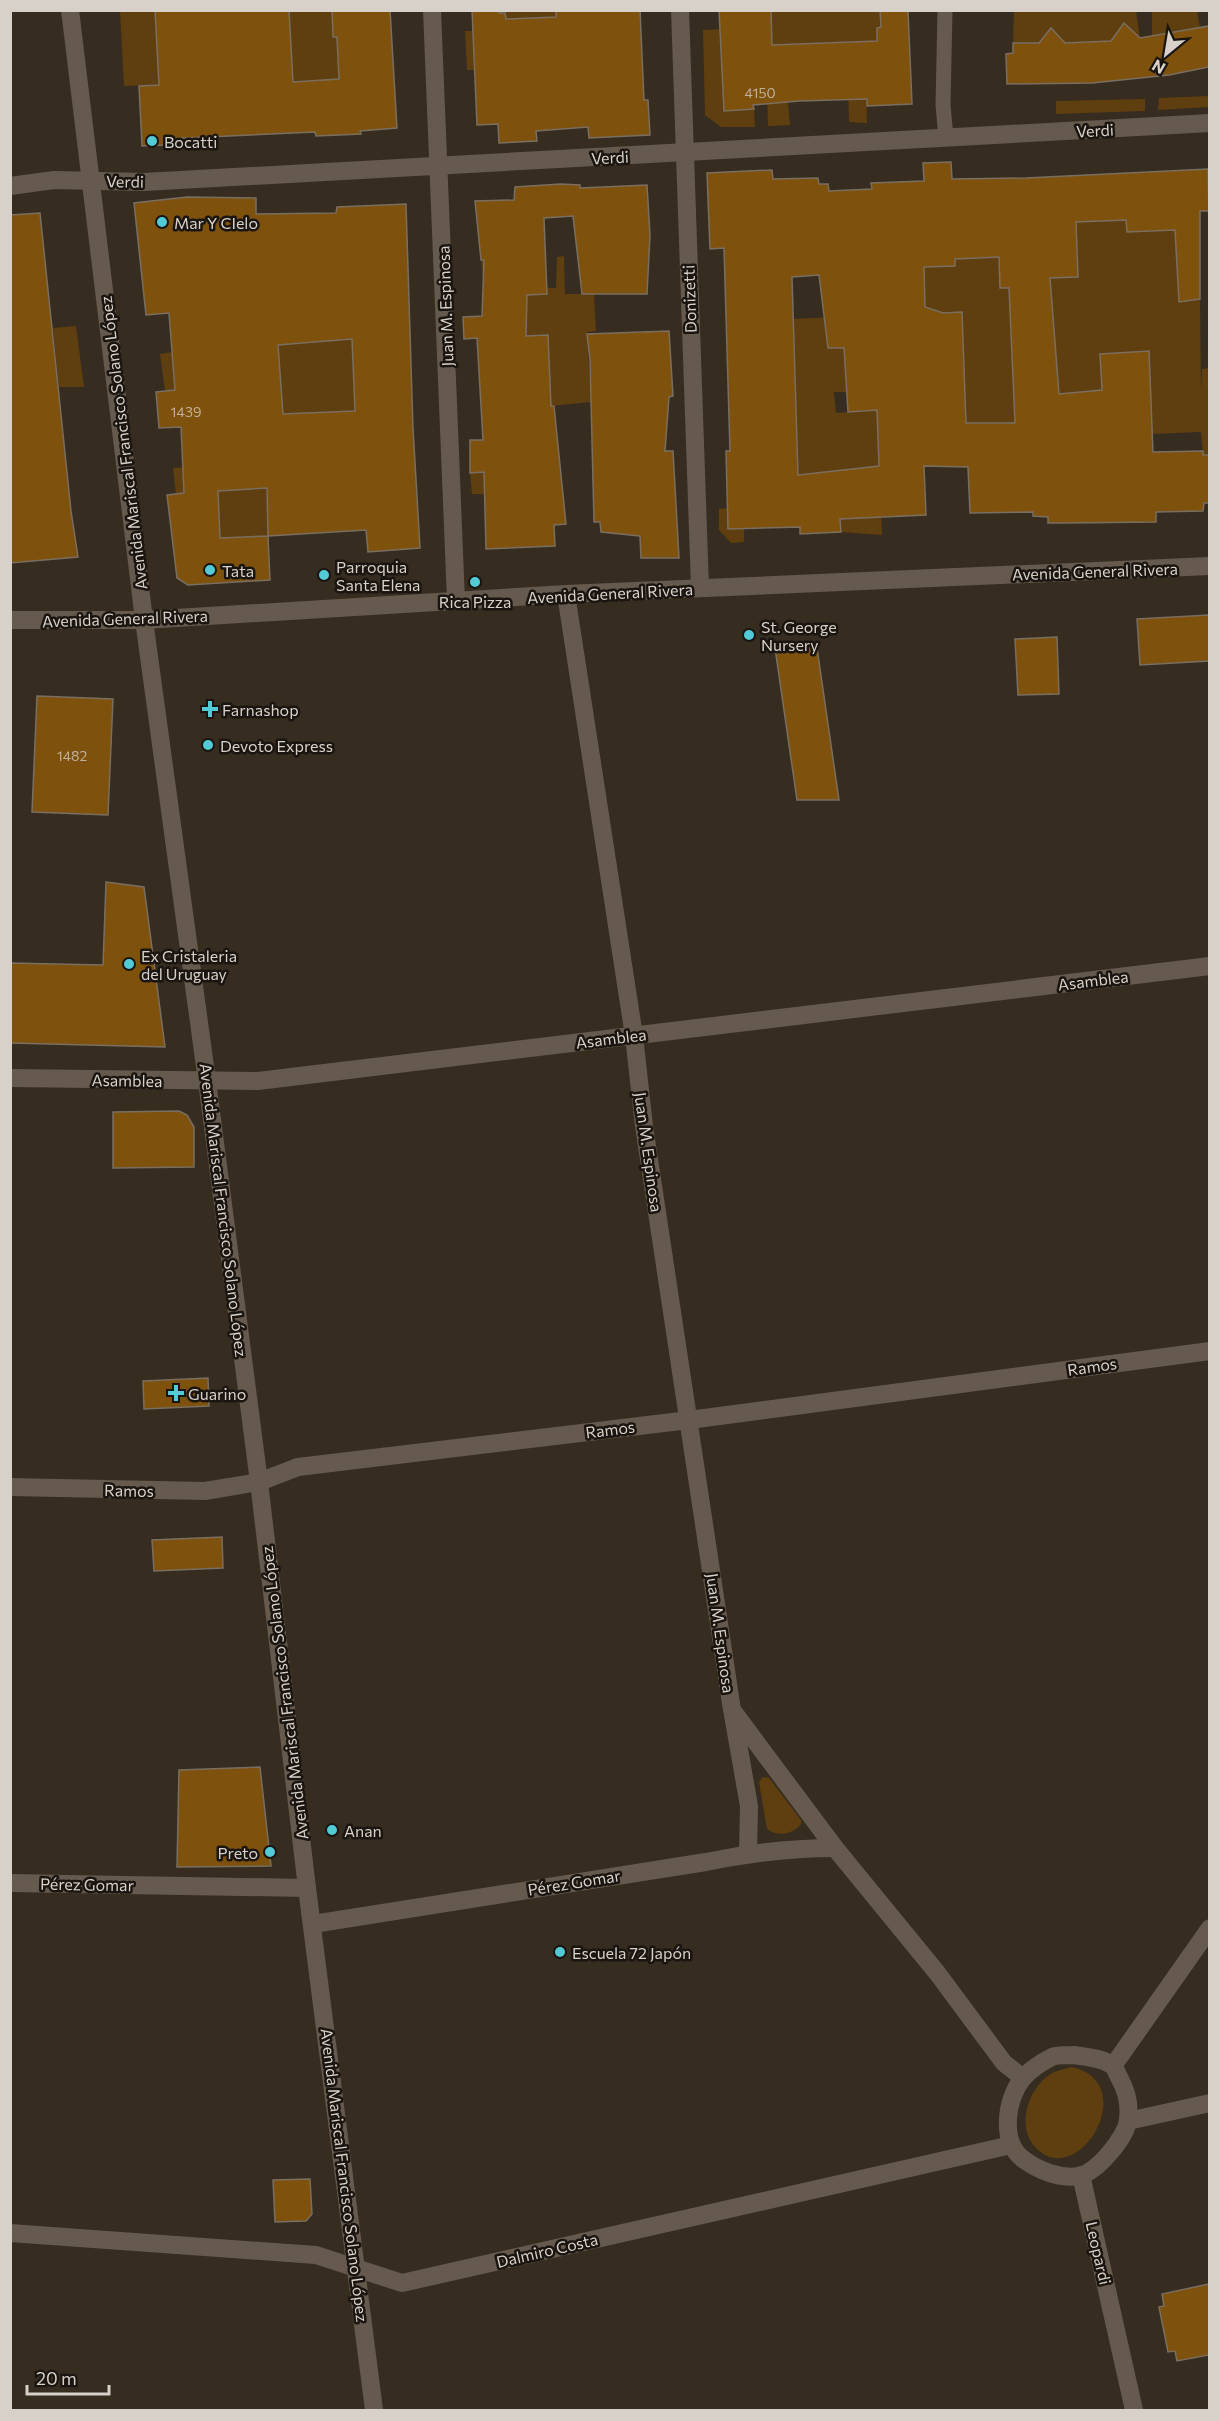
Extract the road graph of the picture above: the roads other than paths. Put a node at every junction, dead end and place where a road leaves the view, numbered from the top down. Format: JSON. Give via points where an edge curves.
{"nodes":[{"id":1,"x":70,"y":10,"type":"edge"},
{"id":2,"x":432,"y":10,"type":"edge"},
{"id":3,"x":680,"y":10,"type":"edge"},
{"id":4,"x":945,"y":10,"type":"edge"},
{"id":5,"x":1209,"y":123,"type":"edge"},
{"id":6,"x":946,"y":138,"type":"junction"},
{"id":7,"x":684,"y":153,"type":"junction"},
{"id":8,"x":439,"y":165,"type":"junction"},
{"id":9,"x":91,"y":181,"type":"junction"},
{"id":10,"x":10,"y":186,"type":"edge"},
{"id":11,"x":1209,"y":566,"type":"edge"},
{"id":12,"x":700,"y":588,"type":"junction"},
{"id":13,"x":566,"y":594,"type":"junction"},
{"id":14,"x":456,"y":601,"type":"junction"},
{"id":15,"x":10,"y":620,"type":"edge"},
{"id":16,"x":144,"y":620,"type":"junction"},
{"id":17,"x":1209,"y":966,"type":"edge"},
{"id":18,"x":634,"y":1036,"type":"junction"},
{"id":19,"x":10,"y":1078,"type":"edge"},
{"id":20,"x":207,"y":1081,"type":"junction"},
{"id":21,"x":1209,"y":1351,"type":"edge"},
{"id":22,"x":689,"y":1420,"type":"junction"},
{"id":23,"x":259,"y":1482,"type":"junction"},
{"id":24,"x":10,"y":1487,"type":"edge"},
{"id":25,"x":732,"y":1710,"type":"junction"},
{"id":26,"x":835,"y":1848,"type":"junction"},
{"id":27,"x":748,"y":1853,"type":"junction"},
{"id":28,"x":10,"y":1883,"type":"edge"},
{"id":29,"x":307,"y":1888,"type":"junction"},
{"id":30,"x":313,"y":1924,"type":"junction"},
{"id":31,"x":1209,"y":1929,"type":"edge"},
{"id":32,"x":1113,"y":2066,"type":"junction"},
{"id":33,"x":1023,"y":2078,"type":"junction"},
{"id":34,"x":1209,"y":2103,"type":"edge"},
{"id":35,"x":1128,"y":2121,"type":"junction"},
{"id":36,"x":1011,"y":2145,"type":"junction"},
{"id":37,"x":1081,"y":2175,"type":"junction"},
{"id":38,"x":10,"y":2234,"type":"edge"},
{"id":39,"x":357,"y":2268,"type":"junction"},
{"id":40,"x":374,"y":2410,"type":"edge"},
{"id":41,"x":1134,"y":2410,"type":"edge"}],
"edges":[{"from":1,"to":9,"type":"street","name":"Avenida Mariscal Francisco Solano López"},
{"from":2,"to":8,"type":"street","name":"Juan M. Espinosa"},
{"from":3,"to":7,"type":"street","name":"Donizetti"},
{"from":4,"to":6,"type":"lane"},
{"from":5,"to":6,"type":"street","name":"Verdi"},
{"from":6,"to":7,"type":"street","name":"Verdi"},
{"from":7,"to":8,"type":"street","name":"Verdi"},
{"from":7,"to":12,"type":"street","name":"Donizetti"},
{"from":8,"to":9,"type":"street","name":"Verdi","via":[[144,182]]},
{"from":8,"to":14,"type":"street","name":"Juan M. Espinosa"},
{"from":9,"to":10,"type":"street","name":"Verdi","via":[[54,180]]},
{"from":9,"to":16,"type":"street","name":"Avenida Mariscal Francisco Solano López"},
{"from":11,"to":12,"type":"street","name":"Avenida General Rivera"},
{"from":12,"to":13,"type":"street","name":"Avenida General Rivera"},
{"from":13,"to":14,"type":"street","name":"Avenida General Rivera"},
{"from":13,"to":18,"type":"street","name":"Juan M. Espinosa"},
{"from":14,"to":16,"type":"street","name":"Avenida General Rivera"},
{"from":15,"to":16,"type":"street","name":"Avenida General Rivera"},
{"from":16,"to":20,"type":"street","name":"Avenida Mariscal Francisco Solano López"},
{"from":17,"to":18,"type":"street","name":"Asamblea"},
{"from":18,"to":20,"type":"street","name":"Asamblea","via":[[258,1082]]},
{"from":18,"to":22,"type":"street","name":"Juan M. Espinosa"},
{"from":19,"to":20,"type":"street","name":"Asamblea"},
{"from":20,"to":23,"type":"street","name":"Avenida Mariscal Francisco Solano López"},
{"from":21,"to":22,"type":"street","name":"Ramos"},
{"from":22,"to":23,"type":"street","name":"Ramos","via":[[298,1467]]},
{"from":22,"to":25,"type":"street","name":"Juan M. Espinosa"},
{"from":23,"to":24,"type":"street","name":"Ramos","via":[[205,1491]]},
{"from":23,"to":29,"type":"street","name":"Avenida Mariscal Francisco Solano López"},
{"from":25,"to":26,"type":"street","name":"Juan M. Espinosa"},
{"from":25,"to":27,"type":"street","name":"Juan M. Espinosa","via":[[748,1806]]},
{"from":26,"to":27,"type":"street","name":"Pérez Gomar"},
{"from":26,"to":33,"type":"street","name":"Juan M. Espinosa","via":[[1004,2062]]},
{"from":27,"to":30,"type":"street","name":"Pérez Gomar"},
{"from":28,"to":29,"type":"street","name":"Pérez Gomar"},
{"from":29,"to":30,"type":"street","name":"Avenida Mariscal Francisco Solano López"},
{"from":30,"to":39,"type":"street","name":"Avenida Mariscal Francisco Solano López"},
{"from":31,"to":32,"type":"street"},
{"from":32,"to":33,"type":"street","via":[[1095,2058],[1053,2056]]},
{"from":32,"to":35,"type":"street","via":[[1127,2093]]},
{"from":33,"to":36,"type":"street","via":[[1010,2105]]},
{"from":34,"to":35,"type":"street"},
{"from":35,"to":37,"type":"street","via":[[1107,2156],[1095,2169]]},
{"from":36,"to":37,"type":"street","via":[[1035,2167],[1065,2177]]},
{"from":36,"to":39,"type":"street","name":"Dalmiro Costa","via":[[402,2283]]},
{"from":37,"to":41,"type":"street","name":"Leopardi"},
{"from":38,"to":39,"type":"street","name":"Dalmiro Costa","via":[[316,2255]]},
{"from":39,"to":40,"type":"street","name":"Avenida Mariscal Francisco Solano López"}]}
